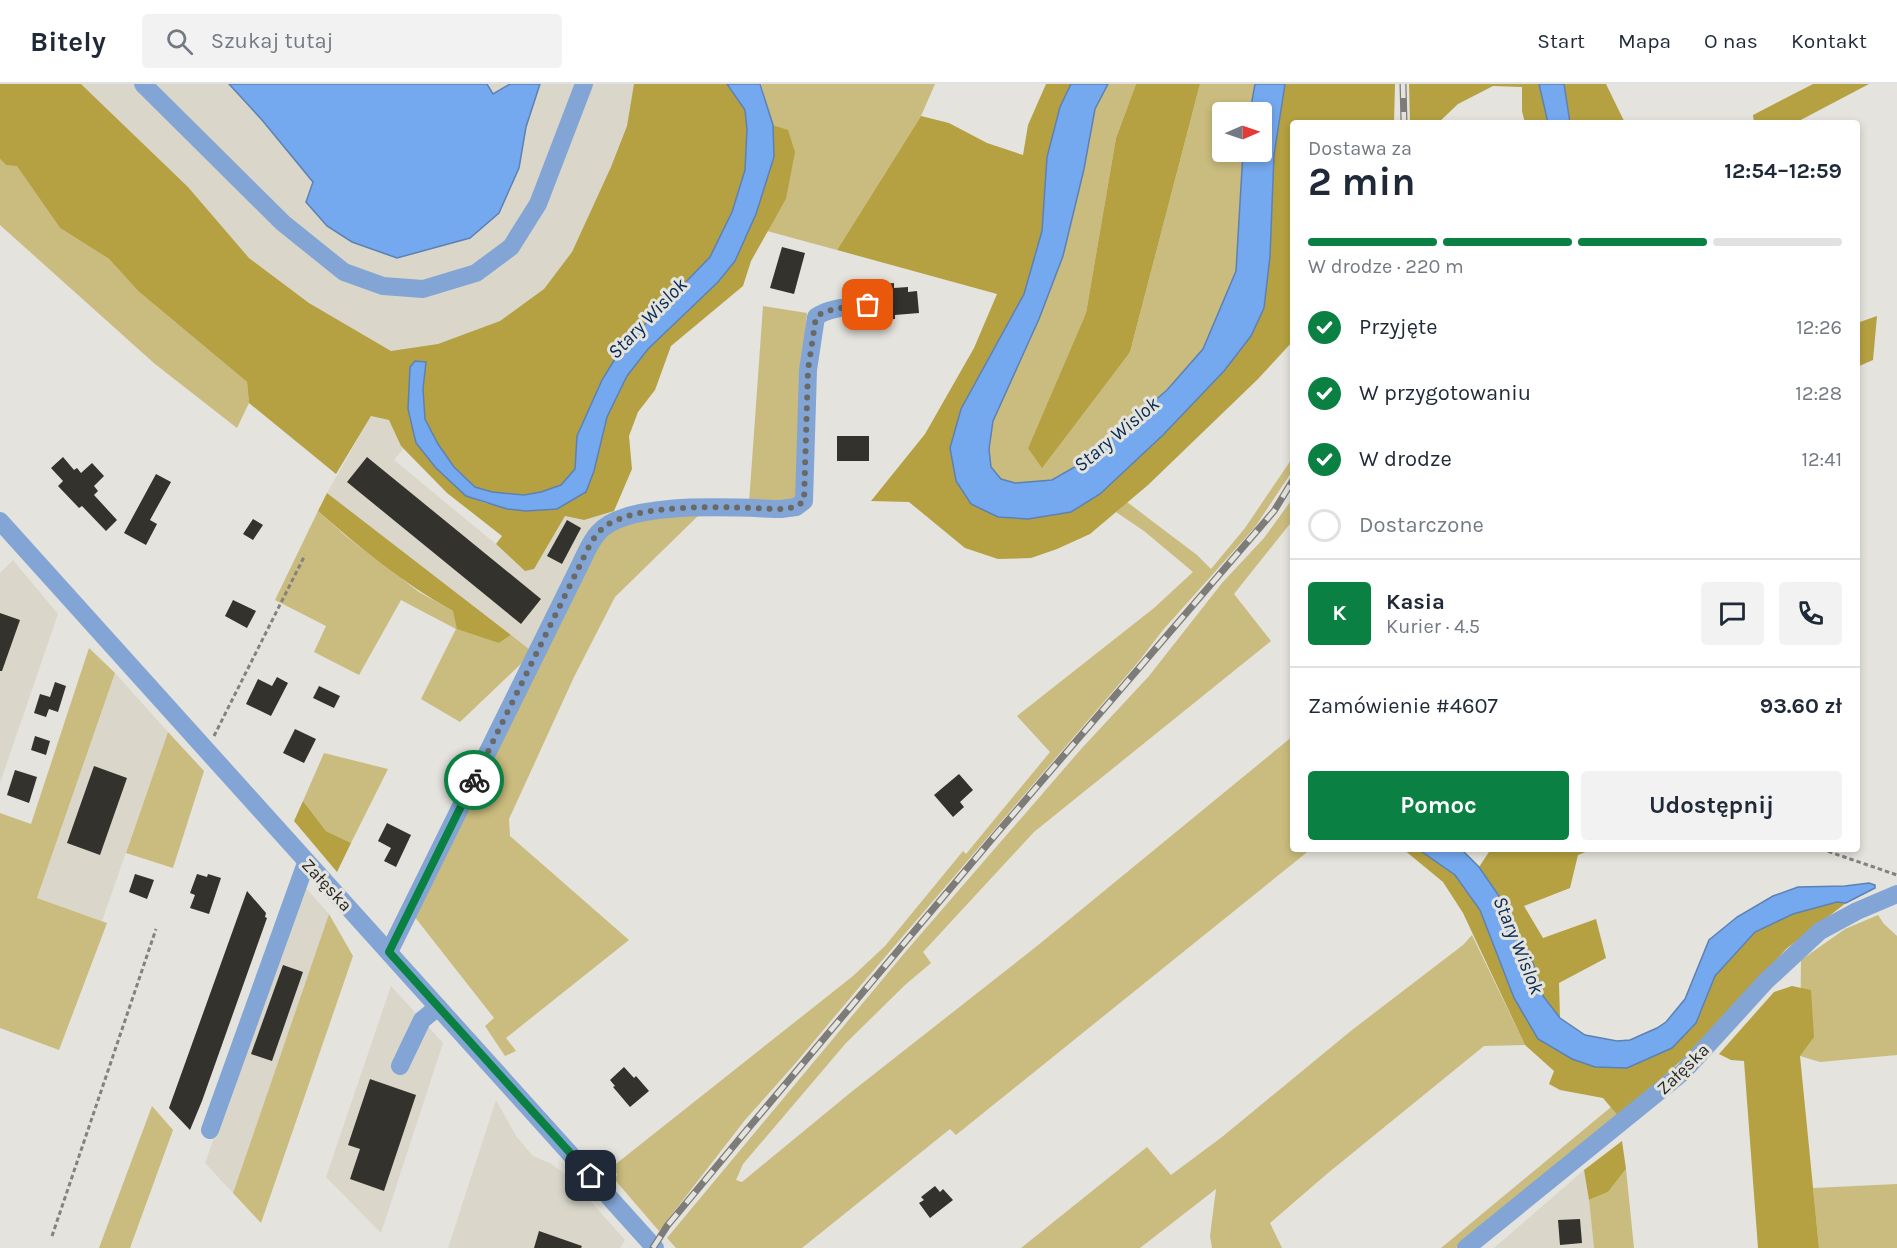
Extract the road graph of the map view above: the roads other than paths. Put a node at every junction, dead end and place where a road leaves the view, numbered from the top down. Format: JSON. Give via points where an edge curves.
{"nodes":[{"id":1,"x":143,"y":84,"type":"edge"},
{"id":2,"x":584,"y":84,"type":"edge"},
{"id":3,"x":868,"y":305,"type":"dead end"},
{"id":4,"x":0,"y":521,"type":"edge"},
{"id":5,"x":306,"y":863,"type":"junction"},
{"id":6,"x":1897,"y":894,"type":"edge"},
{"id":7,"x":389,"y":952,"type":"junction"},
{"id":8,"x":438,"y":1007,"type":"junction"},
{"id":9,"x":400,"y":1066,"type":"dead end"},
{"id":10,"x":210,"y":1130,"type":"dead end"},
{"id":11,"x":655,"y":1248,"type":"edge"},
{"id":12,"x":1467,"y":1248,"type":"edge"}],
"edges":[{"from":1,"to":2,"type":"street","via":[[283,223],[344,272],[383,286],[423,289],[476,273],[511,247],[538,204]]},
{"from":3,"to":7,"type":"street","via":[[840,308],[816,317],[808,370],[804,501],[796,507],[781,509],[651,511],[615,520],[598,532]]},
{"from":4,"to":5,"type":"street","name":"Załęska"},
{"from":5,"to":7,"type":"street","name":"Załęska"},
{"from":5,"to":10,"type":"street"},
{"from":6,"to":12,"type":"street","name":"Załęska","via":[[1820,931],[1766,981],[1683,1072]]},
{"from":7,"to":8,"type":"street","name":"Załęska"},
{"from":8,"to":9,"type":"street","via":[[422,1020]]},
{"from":8,"to":11,"type":"street","name":"Załęska"}]}
